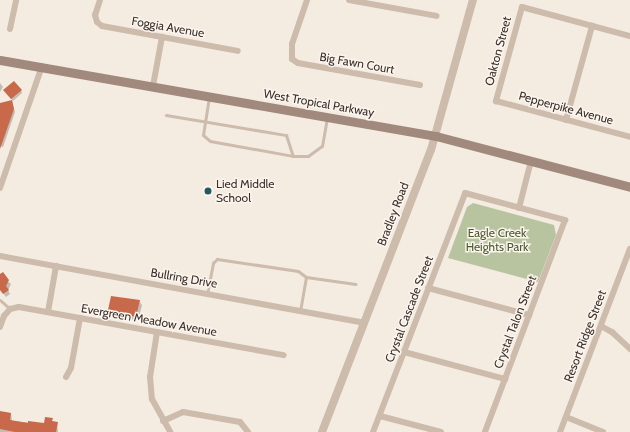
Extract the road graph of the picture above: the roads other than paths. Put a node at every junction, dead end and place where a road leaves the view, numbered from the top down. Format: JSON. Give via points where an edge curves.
{"nodes":[{"id":1,"x":16,"y":0,"type":"edge"},
{"id":2,"x":100,"y":0,"type":"edge"},
{"id":3,"x":307,"y":0,"type":"edge"},
{"id":4,"x":349,"y":0,"type":"edge"},
{"id":5,"x":473,"y":0,"type":"edge"},
{"id":6,"x":438,"y":16,"type":"dead end"},
{"id":7,"x":592,"y":26,"type":"junction"},
{"id":8,"x":10,"y":29,"type":"dead end"},
{"id":9,"x":630,"y":36,"type":"edge"},
{"id":10,"x":162,"y":37,"type":"junction"},
{"id":11,"x":238,"y":51,"type":"dead end"},
{"id":12,"x":0,"y":60,"type":"edge"},
{"id":13,"x":42,"y":66,"type":"junction"},
{"id":14,"x":420,"y":85,"type":"dead end"},
{"id":15,"x":153,"y":86,"type":"junction"},
{"id":16,"x":209,"y":96,"type":"junction"},
{"id":17,"x":496,"y":101,"type":"joint"},
{"id":18,"x":166,"y":116,"type":"dead end"},
{"id":19,"x":327,"y":116,"type":"junction"},
{"id":20,"x":566,"y":120,"type":"junction"},
{"id":21,"x":205,"y":121,"type":"junction"},
{"id":22,"x":436,"y":136,"type":"junction"},
{"id":23,"x":630,"y":137,"type":"edge"},
{"id":24,"x":293,"y":156,"type":"junction"},
{"id":25,"x":531,"y":161,"type":"junction"},
{"id":26,"x":630,"y":187,"type":"edge"},
{"id":27,"x":0,"y":188,"type":"edge"},
{"id":28,"x":519,"y":208,"type":"junction"},
{"id":29,"x":629,"y":253,"type":"edge"},
{"id":30,"x":0,"y":256,"type":"edge"},
{"id":31,"x":56,"y":266,"type":"junction"},
{"id":32,"x":306,"y":277,"type":"junction"},
{"id":33,"x":356,"y":284,"type":"dead end"},
{"id":34,"x":428,"y":288,"type":"junction"},
{"id":35,"x":207,"y":294,"type":"junction"},
{"id":36,"x":0,"y":300,"type":"edge"},
{"id":37,"x":10,"y":309,"type":"junction"},
{"id":38,"x":300,"y":311,"type":"junction"},
{"id":39,"x":48,"y":312,"type":"junction"},
{"id":40,"x":529,"y":315,"type":"junction"},
{"id":41,"x":80,"y":318,"type":"junction"},
{"id":42,"x":364,"y":323,"type":"junction"},
{"id":43,"x":601,"y":326,"type":"junction"},
{"id":44,"x":0,"y":327,"type":"edge"},
{"id":45,"x":157,"y":332,"type":"junction"},
{"id":46,"x":630,"y":349,"type":"edge"},
{"id":47,"x":404,"y":352,"type":"junction"},
{"id":48,"x":284,"y":356,"type":"dead end"},
{"id":49,"x":66,"y":377,"type":"dead end"},
{"id":50,"x":505,"y":379,"type":"junction"},
{"id":51,"x":380,"y":416,"type":"junction"},
{"id":52,"x":566,"y":417,"type":"junction"},
{"id":53,"x":163,"y":421,"type":"junction"},
{"id":54,"x":170,"y":432,"type":"edge"},
{"id":55,"x":248,"y":432,"type":"edge"},
{"id":56,"x":322,"y":432,"type":"edge"},
{"id":57,"x":373,"y":432,"type":"edge"},
{"id":58,"x":441,"y":432,"type":"edge"},
{"id":59,"x":485,"y":432,"type":"edge"},
{"id":60,"x":560,"y":432,"type":"edge"},
{"id":61,"x":603,"y":432,"type":"edge"}],
"edges":[{"from":1,"to":8,"type":"street"},
{"from":2,"to":10,"type":"street","name":"Foggia Avenue","via":[[95,14],[97,22],[111,28]]},
{"from":3,"to":14,"type":"street","name":"Big Fawn Court","via":[[292,44],[292,59],[305,65]]},
{"from":4,"to":6,"type":"street"},
{"from":5,"to":22,"type":"street","name":"Bradley Road"},
{"from":7,"to":9,"type":"street"},
{"from":7,"to":17,"type":"street","name":"Oakton Street","via":[[522,7]]},
{"from":7,"to":20,"type":"street"},
{"from":10,"to":11,"type":"street","name":"Foggia Avenue"},
{"from":10,"to":15,"type":"street"},
{"from":12,"to":13,"type":"main road","name":"West Tropical Parkway"},
{"from":13,"to":15,"type":"main road","name":"West Tropical Parkway"},
{"from":13,"to":27,"type":"street"},
{"from":15,"to":16,"type":"main road","name":"West Tropical Parkway"},
{"from":16,"to":19,"type":"main road","name":"West Tropical Parkway"},
{"from":16,"to":21,"type":"lane"},
{"from":17,"to":20,"type":"street","name":"Pepperpike Avenue"},
{"from":18,"to":21,"type":"lane"},
{"from":19,"to":22,"type":"main road","name":"West Tropical Parkway"},
{"from":19,"to":24,"type":"lane","via":[[324,139],[319,150],[308,156]]},
{"from":20,"to":23,"type":"street","name":"Pepperpike Avenue"},
{"from":21,"to":24,"type":"lane","via":[[286,135]]},
{"from":21,"to":24,"type":"lane","via":[[203,135],[210,141]]},
{"from":22,"to":25,"type":"main road","name":"West Tropical Parkway"},
{"from":22,"to":42,"type":"street","name":"Bradley Road"},
{"from":25,"to":26,"type":"main road","name":"West Tropical Parkway"},
{"from":25,"to":28,"type":"street"},
{"from":28,"to":34,"type":"street","name":"Crystal Cascade Street","via":[[465,193]]},
{"from":28,"to":40,"type":"street","name":"Crystal Talon Street","via":[[565,220]]},
{"from":29,"to":43,"type":"street","name":"Resort Ridge Street"},
{"from":30,"to":31,"type":"street","name":"Bullring Drive"},
{"from":31,"to":35,"type":"street","name":"Bullring Drive"},
{"from":31,"to":39,"type":"street"},
{"from":32,"to":33,"type":"lane"},
{"from":32,"to":35,"type":"lane","via":[[298,271],[217,259],[213,263]]},
{"from":32,"to":38,"type":"lane"},
{"from":34,"to":40,"type":"street"},
{"from":34,"to":47,"type":"street","name":"Crystal Cascade Street"},
{"from":35,"to":38,"type":"street","name":"Bullring Drive"},
{"from":36,"to":37,"type":"lane"},
{"from":37,"to":39,"type":"street","name":"Evergreen Meadow Avenue","via":[[19,307]]},
{"from":37,"to":44,"type":"street"},
{"from":38,"to":42,"type":"street","name":"Bullring Drive"},
{"from":39,"to":41,"type":"street","name":"Evergreen Meadow Avenue"},
{"from":40,"to":50,"type":"street","name":"Crystal Talon Street"},
{"from":41,"to":45,"type":"street","name":"Evergreen Meadow Avenue"},
{"from":41,"to":49,"type":"street","via":[[71,368]]},
{"from":42,"to":56,"type":"street","name":"Bradley Road"},
{"from":43,"to":46,"type":"street","via":[[612,332]]},
{"from":43,"to":52,"type":"street","name":"Resort Ridge Street"},
{"from":45,"to":48,"type":"street","name":"Evergreen Meadow Avenue"},
{"from":45,"to":53,"type":"street","via":[[150,377],[152,399]]},
{"from":47,"to":50,"type":"street"},
{"from":47,"to":51,"type":"street","name":"Crystal Cascade Street"},
{"from":50,"to":59,"type":"street","name":"Crystal Talon Street"},
{"from":51,"to":57,"type":"street","name":"Crystal Cascade Street"},
{"from":51,"to":58,"type":"street"},
{"from":52,"to":60,"type":"street","name":"Resort Ridge Street"},
{"from":52,"to":61,"type":"street"},
{"from":53,"to":54,"type":"street"},
{"from":53,"to":55,"type":"street","via":[[183,412],[240,422]]}]}
